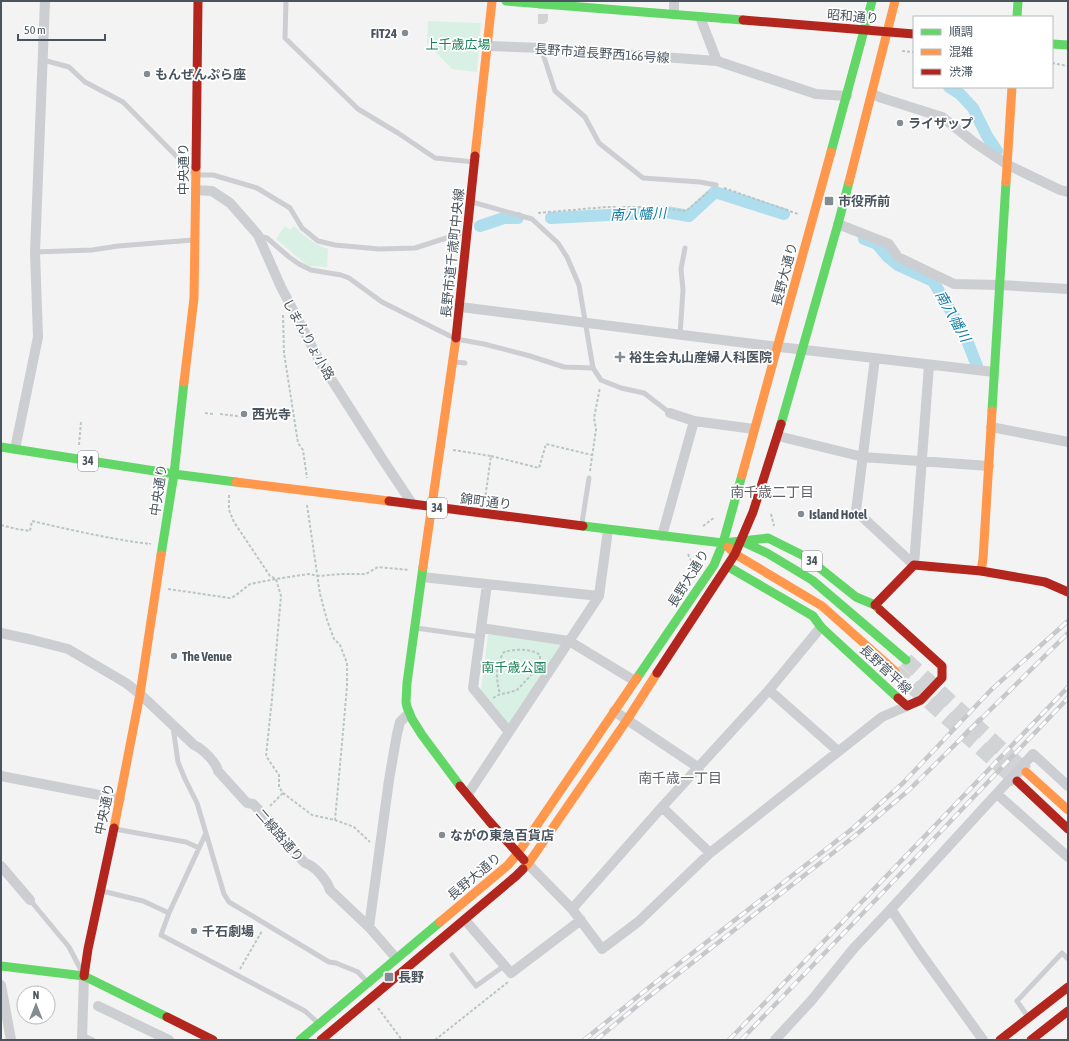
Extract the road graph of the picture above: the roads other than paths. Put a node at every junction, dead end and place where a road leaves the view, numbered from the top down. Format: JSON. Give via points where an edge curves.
{"nodes":[{"id":1,"x":45,"y":1,"type":"edge"},
{"id":2,"x":198,"y":1,"type":"edge"},
{"id":3,"x":286,"y":1,"type":"edge"},
{"id":4,"x":492,"y":1,"type":"edge"},
{"id":5,"x":506,"y":1,"type":"edge"},
{"id":6,"x":674,"y":1,"type":"edge"},
{"id":7,"x":872,"y":1,"type":"edge"},
{"id":8,"x":895,"y":1,"type":"edge"},
{"id":9,"x":1018,"y":1,"type":"edge"},
{"id":10,"x":674,"y":14,"type":"junction"},
{"id":11,"x":700,"y":16,"type":"junction"},
{"id":12,"x":1017,"y":16,"type":"edge"},
{"id":13,"x":864,"y":30,"type":"junction"},
{"id":14,"x":887,"y":32,"type":"junction"},
{"id":15,"x":913,"y":34,"type":"edge"},
{"id":16,"x":1053,"y":44,"type":"edge"},
{"id":17,"x":1068,"y":45,"type":"edge"},
{"id":18,"x":488,"y":46,"type":"junction"},
{"id":19,"x":541,"y":48,"type":"junction"},
{"id":20,"x":43,"y":60,"type":"junction"},
{"id":21,"x":717,"y":61,"type":"junction"},
{"id":22,"x":1012,"y":88,"type":"edge"},
{"id":23,"x":872,"y":94,"type":"junction"},
{"id":24,"x":847,"y":96,"type":"junction"},
{"id":25,"x":475,"y":162,"type":"junction"},
{"id":26,"x":1008,"y":165,"type":"junction"},
{"id":27,"x":195,"y":175,"type":"junction"},
{"id":28,"x":716,"y":185,"type":"road end"},
{"id":29,"x":196,"y":190,"type":"junction"},
{"id":30,"x":1068,"y":192,"type":"edge"},
{"id":31,"x":471,"y":202,"type":"junction"},
{"id":32,"x":838,"y":224,"type":"junction"},
{"id":33,"x":468,"y":231,"type":"junction"},
{"id":34,"x":258,"y":235,"type":"junction"},
{"id":35,"x":195,"y":240,"type":"junction"},
{"id":36,"x":686,"y":248,"type":"dead end"},
{"id":37,"x":35,"y":252,"type":"junction"},
{"id":38,"x":1000,"y":285,"type":"junction"},
{"id":39,"x":1068,"y":289,"type":"edge"},
{"id":40,"x":460,"y":307,"type":"junction"},
{"id":41,"x":586,"y":323,"type":"junction"},
{"id":42,"x":680,"y":335,"type":"junction"},
{"id":43,"x":456,"y":339,"type":"junction"},
{"id":44,"x":778,"y":347,"type":"junction"},
{"id":45,"x":802,"y":350,"type":"junction"},
{"id":46,"x":875,"y":358,"type":"junction"},
{"id":47,"x":453,"y":362,"type":"junction"},
{"id":48,"x":465,"y":363,"type":"dead end"},
{"id":49,"x":929,"y":365,"type":"junction"},
{"id":50,"x":594,"y":368,"type":"junction"},
{"id":51,"x":994,"y":372,"type":"junction"},
{"id":52,"x":670,"y":413,"type":"joint"},
{"id":53,"x":694,"y":421,"type":"junction"},
{"id":54,"x":991,"y":427,"type":"junction"},
{"id":55,"x":754,"y":430,"type":"junction"},
{"id":56,"x":778,"y":436,"type":"junction"},
{"id":57,"x":1068,"y":442,"type":"edge"},
{"id":58,"x":1,"y":447,"type":"edge"},
{"id":59,"x":15,"y":449,"type":"junction"},
{"id":60,"x":863,"y":457,"type":"junction"},
{"id":61,"x":922,"y":462,"type":"junction"},
{"id":62,"x":989,"y":466,"type":"junction"},
{"id":63,"x":174,"y":474,"type":"junction"},
{"id":64,"x":589,"y":478,"type":"road end"},
{"id":65,"x":413,"y":505,"type":"junction"},
{"id":66,"x":431,"y":507,"type":"junction"},
{"id":67,"x":581,"y":526,"type":"junction"},
{"id":68,"x":608,"y":530,"type":"junction"},
{"id":69,"x":662,"y":536,"type":"junction"},
{"id":70,"x":700,"y":541,"type":"joint"},
{"id":71,"x":741,"y":541,"type":"junction"},
{"id":72,"x":724,"y":544,"type":"junction"},
{"id":73,"x":735,"y":554,"type":"junction"},
{"id":74,"x":914,"y":565,"type":"junction"},
{"id":75,"x":728,"y":566,"type":"junction"},
{"id":76,"x":981,"y":571,"type":"junction"},
{"id":77,"x":422,"y":574,"type":"junction"},
{"id":78,"x":487,"y":584,"type":"junction"},
{"id":79,"x":1068,"y":592,"type":"edge"},
{"id":80,"x":599,"y":596,"type":"junction"},
{"id":81,"x":875,"y":605,"type":"junction"},
{"id":82,"x":821,"y":627,"type":"junction"},
{"id":83,"x":415,"y":628,"type":"junction"},
{"id":84,"x":481,"y":632,"type":"junction"},
{"id":85,"x":2,"y":636,"type":"edge"},
{"id":86,"x":569,"y":641,"type":"junction"},
{"id":87,"x":906,"y":660,"type":"tunnel mouth"},
{"id":88,"x":895,"y":671,"type":"tunnel mouth"},
{"id":89,"x":635,"y":682,"type":"junction"},
{"id":90,"x":769,"y":690,"type":"junction"},
{"id":91,"x":140,"y":694,"type":"junction"},
{"id":92,"x":907,"y":706,"type":"junction"},
{"id":93,"x":614,"y":711,"type":"junction"},
{"id":94,"x":409,"y":713,"type":"junction"},
{"id":95,"x":627,"y":720,"type":"junction"},
{"id":96,"x":173,"y":724,"type":"junction"},
{"id":97,"x":509,"y":732,"type":"junction"},
{"id":98,"x":838,"y":751,"type":"junction"},
{"id":99,"x":699,"y":768,"type":"junction"},
{"id":100,"x":1026,"y":772,"type":"tunnel mouth"},
{"id":101,"x":1,"y":776,"type":"edge"},
{"id":102,"x":1017,"y":781,"type":"tunnel mouth"},
{"id":103,"x":1068,"y":786,"type":"edge"},
{"id":104,"x":468,"y":794,"type":"junction"},
{"id":105,"x":997,"y":794,"type":"junction"},
{"id":106,"x":120,"y":799,"type":"junction"},
{"id":107,"x":662,"y":807,"type":"junction"},
{"id":108,"x":1068,"y":810,"type":"edge"},
{"id":109,"x":114,"y":829,"type":"junction"},
{"id":110,"x":1068,"y":830,"type":"edge"},
{"id":111,"x":206,"y":833,"type":"junction"},
{"id":112,"x":199,"y":848,"type":"junction"},
{"id":113,"x":518,"y":853,"type":"junction"},
{"id":114,"x":710,"y":853,"type":"junction"},
{"id":115,"x":1068,"y":857,"type":"edge"},
{"id":116,"x":528,"y":864,"type":"junction"},
{"id":117,"x":1,"y":866,"type":"edge"},
{"id":118,"x":100,"y":891,"type":"junction"},
{"id":119,"x":30,"y":900,"type":"joint"},
{"id":120,"x":572,"y":909,"type":"junction"},
{"id":121,"x":891,"y":909,"type":"junction"},
{"id":122,"x":169,"y":913,"type":"junction"},
{"id":123,"x":464,"y":920,"type":"junction"},
{"id":124,"x":581,"y":920,"type":"junction"},
{"id":125,"x":369,"y":927,"type":"junction"},
{"id":126,"x":452,"y":955,"type":"dead end"},
{"id":127,"x":396,"y":958,"type":"junction"},
{"id":128,"x":1068,"y":959,"type":"edge"},
{"id":129,"x":1,"y":966,"type":"edge"},
{"id":130,"x":507,"y":970,"type":"junction"},
{"id":131,"x":84,"y":976,"type":"junction"},
{"id":132,"x":367,"y":983,"type":"junction"},
{"id":133,"x":1,"y":985,"type":"edge"},
{"id":134,"x":1068,"y":987,"type":"edge"},
{"id":135,"x":98,"y":1006,"type":"dead end"},
{"id":136,"x":1068,"y":1011,"type":"edge"},
{"id":137,"x":1028,"y":1018,"type":"junction"},
{"id":138,"x":319,"y":1024,"type":"junction"},
{"id":139,"x":82,"y":1037,"type":"edge"},
{"id":140,"x":11,"y":1040,"type":"edge"},
{"id":141,"x":93,"y":1040,"type":"edge"},
{"id":142,"x":169,"y":1040,"type":"edge"},
{"id":143,"x":213,"y":1040,"type":"edge"},
{"id":144,"x":300,"y":1040,"type":"edge"},
{"id":145,"x":321,"y":1040,"type":"edge"},
{"id":146,"x":775,"y":1040,"type":"edge"},
{"id":147,"x":983,"y":1040,"type":"edge"},
{"id":148,"x":1000,"y":1040,"type":"edge"},
{"id":149,"x":1032,"y":1040,"type":"edge"}],
"edges":[{"from":1,"to":20,"type":"street"},
{"from":2,"to":27,"type":"main road","name":"中央通り"},
{"from":3,"to":25,"type":"lane","via":[[285,38],[358,109],[435,158]]},
{"from":4,"to":18,"type":"main road","name":"長野市道千歳町中央線"},
{"from":5,"to":10,"type":"main road","name":"昭和通り"},
{"from":6,"to":10,"type":"street"},
{"from":7,"to":13,"type":"main road","name":"長野大通り"},
{"from":8,"to":14,"type":"main road","name":"長野大通り"},
{"from":9,"to":12,"type":"main road"},
{"from":10,"to":11,"type":"main road","name":"昭和通り"},
{"from":11,"to":13,"type":"main road","name":"昭和通り"},
{"from":11,"to":21,"type":"street"},
{"from":13,"to":14,"type":"main road","name":"昭和通り"},
{"from":13,"to":24,"type":"main road","name":"長野大通り"},
{"from":14,"to":15,"type":"main road","name":"昭和通り"},
{"from":14,"to":23,"type":"main road","name":"長野大通り"},
{"from":16,"to":17,"type":"main road"},
{"from":18,"to":19,"type":"street","name":"長野市道長野西166号線"},
{"from":18,"to":25,"type":"main road","name":"長野市道千歳町中央線"},
{"from":19,"to":21,"type":"street","name":"長野市道長野西166号線"},
{"from":19,"to":28,"type":"lane","via":[[555,91],[585,117],[599,143],[643,178]]},
{"from":20,"to":27,"type":"lane","via":[[69,67],[85,82],[123,102]]},
{"from":20,"to":37,"type":"street"},
{"from":21,"to":24,"type":"street","name":"長野市道長野西166号線","via":[[816,94]]},
{"from":22,"to":26,"type":"main road"},
{"from":23,"to":26,"type":"street","via":[[942,117]]},
{"from":23,"to":32,"type":"main road","name":"長野大通り"},
{"from":24,"to":44,"type":"main road","name":"長野大通り"},
{"from":25,"to":31,"type":"main road","name":"長野市道千歳町中央線"},
{"from":26,"to":30,"type":"street"},
{"from":26,"to":38,"type":"main road"},
{"from":27,"to":29,"type":"main road","name":"中央通り"},
{"from":27,"to":33,"type":"lane","via":[[213,175],[257,188],[290,208],[302,228],[318,241],[335,245],[379,249],[415,248]]},
{"from":29,"to":34,"type":"street","name":"しまんりょ小路","via":[[212,191],[230,204]]},
{"from":29,"to":35,"type":"main road","name":"中央通り"},
{"from":31,"to":33,"type":"main road","name":"長野市道千歳町中央線"},
{"from":31,"to":41,"type":"lane","via":[[532,219],[558,243],[580,284]]},
{"from":32,"to":38,"type":"street","via":[[890,244],[898,257],[954,284]]},
{"from":32,"to":45,"type":"main road","name":"長野大通り"},
{"from":33,"to":40,"type":"main road","name":"長野市道千歳町中央線"},
{"from":34,"to":43,"type":"lane","via":[[267,238],[299,264],[311,270],[341,274],[382,302]]},
{"from":34,"to":65,"type":"street","name":"しまんりょ小路","via":[[286,297],[319,360]]},
{"from":35,"to":37,"type":"lane","via":[[92,250]]},
{"from":35,"to":63,"type":"main road","name":"中央通り","via":[[194,298]]},
{"from":36,"to":42,"type":"lane","via":[[681,269],[683,290]]},
{"from":37,"to":59,"type":"street","via":[[38,337]]},
{"from":38,"to":39,"type":"street"},
{"from":38,"to":51,"type":"main road"},
{"from":40,"to":41,"type":"street"},
{"from":40,"to":43,"type":"main road","name":"長野市道千歳町中央線"},
{"from":41,"to":42,"type":"street"},
{"from":41,"to":50,"type":"lane"},
{"from":42,"to":44,"type":"street"},
{"from":43,"to":47,"type":"main road","name":"長野市道千歳町中央線"},
{"from":43,"to":50,"type":"lane","via":[[530,356],[564,368]]},
{"from":44,"to":45,"type":"street"},
{"from":44,"to":55,"type":"main road","name":"長野大通り"},
{"from":45,"to":46,"type":"street"},
{"from":45,"to":56,"type":"main road","name":"長野大通り"},
{"from":46,"to":49,"type":"street"},
{"from":46,"to":60,"type":"street"},
{"from":47,"to":48,"type":"lane"},
{"from":47,"to":66,"type":"main road","name":"長野市道千歳町中央線"},
{"from":49,"to":51,"type":"street"},
{"from":49,"to":61,"type":"street"},
{"from":50,"to":52,"type":"lane","via":[[601,380],[644,393]]},
{"from":51,"to":54,"type":"main road"},
{"from":52,"to":53,"type":"street"},
{"from":53,"to":55,"type":"street"},
{"from":53,"to":69,"type":"street"},
{"from":54,"to":57,"type":"street"},
{"from":54,"to":62,"type":"main road"},
{"from":55,"to":72,"type":"main road","name":"長野大通り"},
{"from":56,"to":60,"type":"street"},
{"from":56,"to":71,"type":"main road","name":"長野大通り"},
{"from":58,"to":59,"type":"main road","number":"34"},
{"from":59,"to":63,"type":"main road","number":"34"},
{"from":60,"to":61,"type":"street"},
{"from":60,"to":74,"type":"street","via":[[856,511]]},
{"from":61,"to":62,"type":"street"},
{"from":61,"to":74,"type":"street"},
{"from":62,"to":76,"type":"main road","via":[[984,559]]},
{"from":63,"to":65,"type":"main road","name":"錦町通り","number":"34"},
{"from":63,"to":91,"type":"main road","name":"中央通り"},
{"from":64,"to":67,"type":"lane"},
{"from":65,"to":66,"type":"main road","name":"錦町通り","number":"34"},
{"from":66,"to":67,"type":"main road","name":"錦町通り","number":"34"},
{"from":66,"to":77,"type":"main road","name":"長野市道千歳町中央線"},
{"from":67,"to":68,"type":"main road","name":"錦町通り","number":"34"},
{"from":68,"to":69,"type":"main road","name":"錦町通り","number":"34"},
{"from":68,"to":80,"type":"street"},
{"from":69,"to":70,"type":"main road","name":"錦町通り","number":"34"},
{"from":70,"to":72,"type":"main road","name":"長野菅平線","number":"34"},
{"from":71,"to":72,"type":"main road","name":"長野菅平線","number":"34"},
{"from":71,"to":73,"type":"main road","name":"長野大通り"},
{"from":71,"to":81,"type":"main road","name":"長野菅平線","number":"34","via":[[768,538],[806,557],[856,597]]},
{"from":71,"to":87,"type":"main road","via":[[812,580]]},
{"from":72,"to":73,"type":"main road"},
{"from":72,"to":89,"type":"main road","name":"長野大通り","via":[[714,565]]},
{"from":73,"to":75,"type":"main road","name":"長野大通り"},
{"from":73,"to":88,"type":"main road","via":[[822,606]]},
{"from":74,"to":76,"type":"main road"},
{"from":74,"to":81,"type":"main road"},
{"from":75,"to":82,"type":"main road","name":"長野菅平線","via":[[800,608],[812,616]]},
{"from":75,"to":95,"type":"main road","name":"長野大通り"},
{"from":76,"to":79,"type":"main road","via":[[1045,582]]},
{"from":77,"to":78,"type":"street"},
{"from":77,"to":83,"type":"main road","name":"長野市道千歳町中央線"},
{"from":78,"to":80,"type":"street"},
{"from":78,"to":84,"type":"street"},
{"from":80,"to":86,"type":"street"},
{"from":81,"to":92,"type":"main road","name":"長野菅平線","number":"34","via":[[942,666],[942,678],[921,700]]},
{"from":82,"to":90,"type":"street"},
{"from":82,"to":92,"type":"main road","name":"長野菅平線"},
{"from":83,"to":84,"type":"lane"},
{"from":83,"to":94,"type":"main road","name":"長野市道千歳町中央線","via":[[407,682],[406,705]]},
{"from":84,"to":86,"type":"street"},
{"from":84,"to":97,"type":"street","via":[[473,688]]},
{"from":85,"to":91,"type":"street","name":"二線路通り","via":[[33,640],[68,649]]},
{"from":86,"to":89,"type":"street"},
{"from":86,"to":97,"type":"street"},
{"from":89,"to":93,"type":"main road","name":"長野大通り"},
{"from":90,"to":98,"type":"street"},
{"from":90,"to":99,"type":"street"},
{"from":91,"to":96,"type":"street","name":"二線路通り"},
{"from":91,"to":106,"type":"main road","name":"中央通り"},
{"from":92,"to":98,"type":"street","via":[[882,716]]},
{"from":93,"to":95,"type":"street"},
{"from":93,"to":113,"type":"main road","name":"長野大通り"},
{"from":94,"to":104,"type":"main road","via":[[441,761]]},
{"from":94,"to":125,"type":"street","via":[[400,722]]},
{"from":95,"to":99,"type":"street"},
{"from":95,"to":116,"type":"main road","name":"長野大通り"},
{"from":96,"to":111,"type":"lane","via":[[178,762],[197,803]]},
{"from":96,"to":125,"type":"street","name":"二線路通り","via":[[217,765],[218,771],[247,803],[253,804],[263,814],[272,824],[273,830],[305,863],[311,865],[328,884],[330,890]]},
{"from":97,"to":104,"type":"street"},
{"from":98,"to":114,"type":"street"},
{"from":99,"to":107,"type":"street"},
{"from":100,"to":108,"type":"main road"},
{"from":101,"to":106,"type":"street"},
{"from":102,"to":110,"type":"main road"},
{"from":103,"to":105,"type":"street","via":[[1033,754]]},
{"from":104,"to":113,"type":"main road"},
{"from":105,"to":115,"type":"street"},
{"from":105,"to":121,"type":"street"},
{"from":106,"to":109,"type":"main road","name":"中央通り"},
{"from":107,"to":114,"type":"street"},
{"from":107,"to":120,"type":"street"},
{"from":109,"to":112,"type":"lane","via":[[186,842]]},
{"from":109,"to":118,"type":"main road","name":"中央通り"},
{"from":111,"to":112,"type":"lane"},
{"from":111,"to":132,"type":"lane","via":[[224,894],[229,902],[329,962],[358,972]]},
{"from":112,"to":122,"type":"lane"},
{"from":113,"to":116,"type":"main road"},
{"from":113,"to":127,"type":"main road","name":"長野大通り","via":[[508,865]]},
{"from":114,"to":124,"type":"street","via":[[638,922],[602,950]]},
{"from":116,"to":120,"type":"street"},
{"from":116,"to":123,"type":"main road","name":"長野大通り"},
{"from":117,"to":119,"type":"street"},
{"from":118,"to":122,"type":"lane","via":[[143,901]]},
{"from":118,"to":131,"type":"main road","name":"中央通り"},
{"from":119,"to":131,"type":"lane","via":[[69,947]]},
{"from":120,"to":124,"type":"street"},
{"from":121,"to":146,"type":"street"},
{"from":121,"to":147,"type":"street"},
{"from":122,"to":138,"type":"lane","via":[[161,935],[305,1011]]},
{"from":123,"to":130,"type":"street"},
{"from":123,"to":145,"type":"main road","name":"長野大通り"},
{"from":124,"to":130,"type":"street"},
{"from":125,"to":127,"type":"street","name":"二線路通り"},
{"from":126,"to":130,"type":"lane","via":[[476,986]]},
{"from":127,"to":132,"type":"main road","name":"長野大通り"},
{"from":128,"to":137,"type":"lane","via":[[1062,953],[1017,1001]]},
{"from":129,"to":131,"type":"main road"},
{"from":131,"to":139,"type":"street"},
{"from":131,"to":143,"type":"main road"},
{"from":132,"to":138,"type":"main road","name":"長野大通り"},
{"from":133,"to":140,"type":"street"},
{"from":134,"to":137,"type":"main road"},
{"from":135,"to":142,"type":"street"},
{"from":136,"to":149,"type":"main road"},
{"from":137,"to":148,"type":"main road"},
{"from":138,"to":144,"type":"main road","name":"長野大通り"},
{"from":139,"to":141,"type":"lane"}]}
